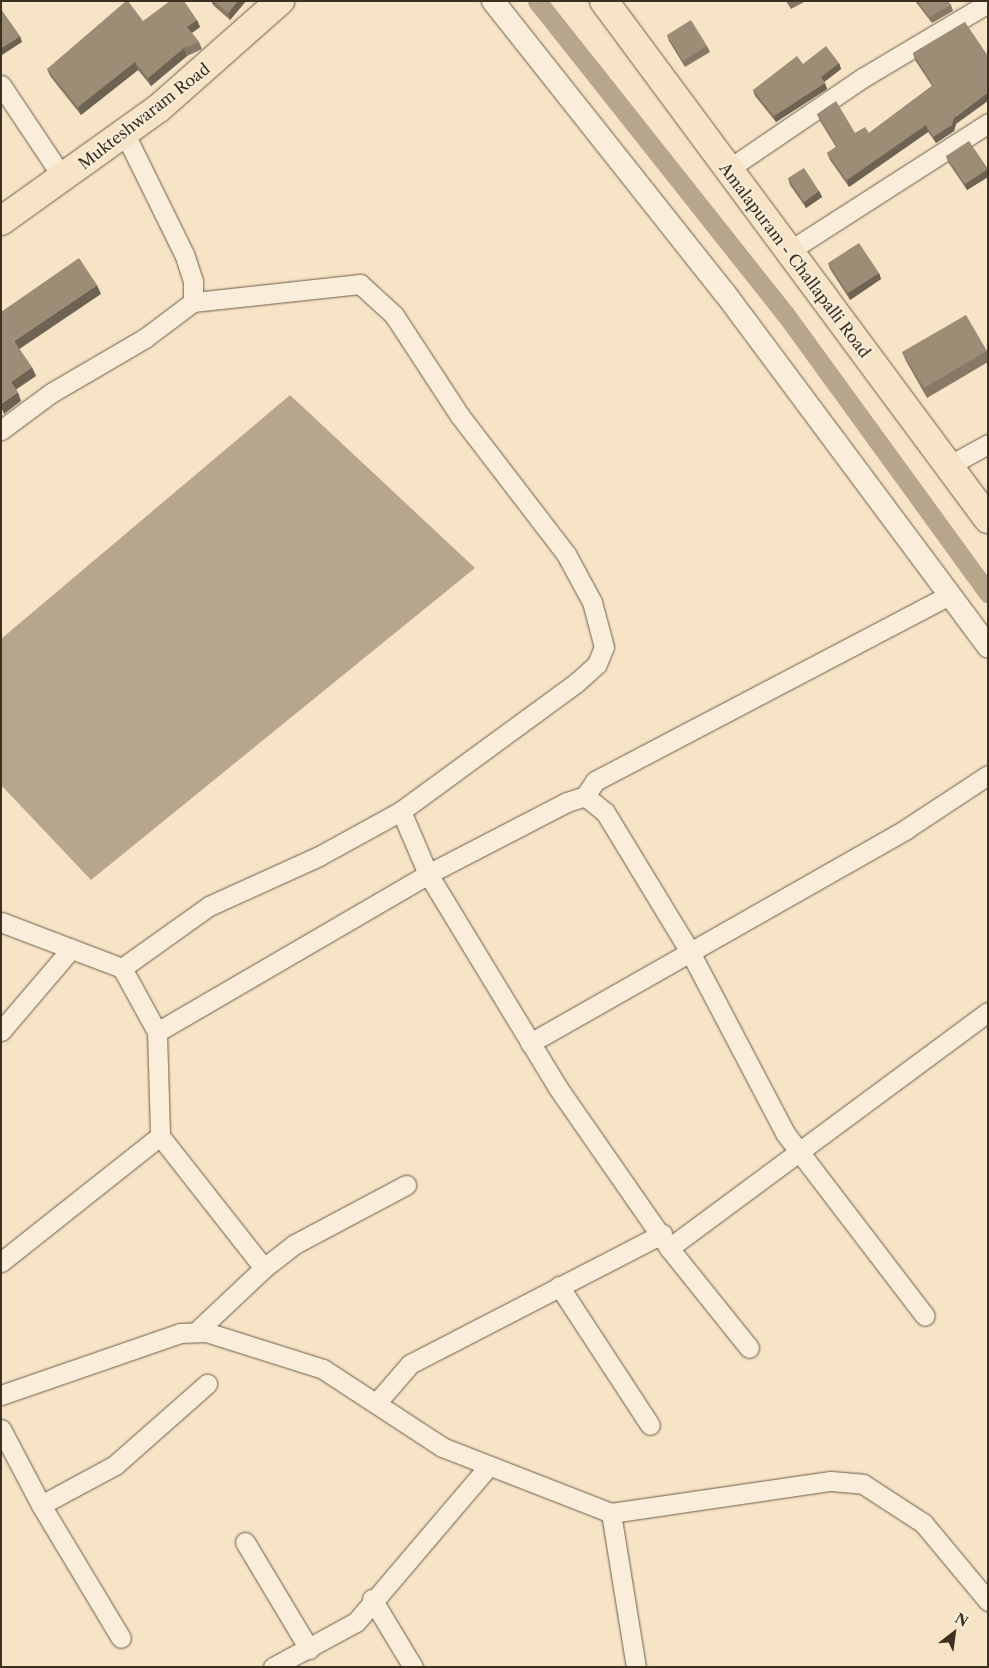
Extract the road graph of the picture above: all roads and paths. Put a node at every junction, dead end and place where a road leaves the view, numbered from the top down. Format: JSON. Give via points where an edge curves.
{"nodes":[{"id":1,"x":280,"y":1,"type":"edge"},
{"id":2,"x":493,"y":1,"type":"edge"},
{"id":3,"x":604,"y":1,"type":"edge"},
{"id":4,"x":987,"y":5,"type":"edge"},
{"id":5,"x":1,"y":85,"type":"edge"},
{"id":6,"x":988,"y":123,"type":"edge"},
{"id":7,"x":125,"y":134,"type":"junction"},
{"id":8,"x":727,"y":170,"type":"junction"},
{"id":9,"x":63,"y":178,"type":"junction"},
{"id":10,"x":1,"y":221,"type":"edge"},
{"id":11,"x":789,"y":251,"type":"junction"},
{"id":12,"x":193,"y":302,"type":"junction"},
{"id":13,"x":1,"y":430,"type":"edge"},
{"id":14,"x":988,"y":444,"type":"edge"},
{"id":15,"x":948,"y":466,"type":"junction"},
{"id":16,"x":988,"y":519,"type":"edge"},
{"id":17,"x":949,"y":595,"type":"junction"},
{"id":18,"x":988,"y":646,"type":"edge"},
{"id":19,"x":988,"y":776,"type":"edge"},
{"id":20,"x":585,"y":796,"type":"junction"},
{"id":21,"x":401,"y":811,"type":"junction"},
{"id":22,"x":428,"y":874,"type":"junction"},
{"id":23,"x":1,"y":922,"type":"edge"},
{"id":24,"x":71,"y":949,"type":"junction"},
{"id":25,"x":689,"y":950,"type":"junction"},
{"id":26,"x":122,"y":968,"type":"junction"},
{"id":27,"x":988,"y":1012,"type":"edge"},
{"id":28,"x":1,"y":1031,"type":"edge"},
{"id":29,"x":157,"y":1032,"type":"junction"},
{"id":30,"x":530,"y":1043,"type":"junction"},
{"id":31,"x":160,"y":1136,"type":"junction"},
{"id":32,"x":798,"y":1151,"type":"junction"},
{"id":33,"x":406,"y":1185,"type":"dead end"},
{"id":34,"x":666,"y":1241,"type":"junction"},
{"id":35,"x":1,"y":1262,"type":"edge"},
{"id":36,"x":264,"y":1268,"type":"junction"},
{"id":37,"x":559,"y":1286,"type":"junction"},
{"id":38,"x":925,"y":1316,"type":"dead end"},
{"id":39,"x":196,"y":1332,"type":"junction"},
{"id":40,"x":749,"y":1348,"type":"dead end"},
{"id":41,"x":207,"y":1384,"type":"dead end"},
{"id":42,"x":1,"y":1395,"type":"edge"},
{"id":43,"x":378,"y":1401,"type":"junction"},
{"id":44,"x":650,"y":1424,"type":"dead end"},
{"id":45,"x":1,"y":1429,"type":"edge"},
{"id":46,"x":487,"y":1468,"type":"junction"},
{"id":47,"x":41,"y":1505,"type":"junction"},
{"id":48,"x":611,"y":1513,"type":"junction"},
{"id":49,"x":245,"y":1542,"type":"dead end"},
{"id":50,"x":372,"y":1599,"type":"junction"},
{"id":51,"x":988,"y":1601,"type":"edge"},
{"id":52,"x":121,"y":1638,"type":"dead end"},
{"id":53,"x":309,"y":1649,"type":"junction"},
{"id":54,"x":635,"y":1662,"type":"edge"},
{"id":55,"x":273,"y":1667,"type":"edge"},
{"id":56,"x":413,"y":1667,"type":"edge"},
{"id":57,"x":619,"y":1667,"type":"edge"}],
"edges":[{"from":1,"to":7,"type":"main road","name":"Mukteshwaram Road","via":[[260,23]]},
{"from":2,"to":17,"type":"street","via":[[724,292]]},
{"from":3,"to":8,"type":"main road","name":"Amalapuram - Challapalli Road"},
{"from":4,"to":8,"type":"street","via":[[864,77]]},
{"from":5,"to":9,"type":"street"},
{"from":6,"to":11,"type":"street"},
{"from":7,"to":9,"type":"main road","name":"Mukteshwaram Road"},
{"from":7,"to":12,"type":"street","via":[[184,254],[193,280]]},
{"from":8,"to":11,"type":"main road","name":"Amalapuram - Challapalli Road"},
{"from":9,"to":10,"type":"main road","name":"Mukteshwaram Road"},
{"from":11,"to":15,"type":"main road","name":"Amalapuram - Challapalli Road"},
{"from":12,"to":13,"type":"street","via":[[145,338],[51,393]]},
{"from":12,"to":21,"type":"street","via":[[360,284],[394,315],[460,416],[566,554],[592,602],[604,647],[597,664]]},
{"from":14,"to":15,"type":"street"},
{"from":15,"to":16,"type":"main road","name":"Amalapuram - Challapalli Road"},
{"from":17,"to":18,"type":"street"},
{"from":17,"to":20,"type":"street","via":[[595,781]]},
{"from":19,"to":25,"type":"street","via":[[906,829]]},
{"from":20,"to":22,"type":"street"},
{"from":20,"to":25,"type":"street","via":[[605,812]]},
{"from":21,"to":22,"type":"street"},
{"from":21,"to":26,"type":"street","via":[[318,856],[209,906]]},
{"from":22,"to":29,"type":"street"},
{"from":22,"to":30,"type":"street"},
{"from":23,"to":24,"type":"street"},
{"from":24,"to":26,"type":"street"},
{"from":24,"to":28,"type":"street"},
{"from":25,"to":30,"type":"street"},
{"from":25,"to":32,"type":"street"},
{"from":26,"to":29,"type":"street"},
{"from":27,"to":32,"type":"street"},
{"from":29,"to":31,"type":"street"},
{"from":30,"to":34,"type":"street"},
{"from":31,"to":35,"type":"street"},
{"from":31,"to":36,"type":"street"},
{"from":32,"to":34,"type":"street"},
{"from":32,"to":38,"type":"street"},
{"from":33,"to":36,"type":"street","via":[[296,1244]]},
{"from":34,"to":37,"type":"street"},
{"from":34,"to":40,"type":"street"},
{"from":36,"to":39,"type":"street"},
{"from":37,"to":43,"type":"street","via":[[410,1364]]},
{"from":37,"to":44,"type":"street"},
{"from":39,"to":42,"type":"street","via":[[180,1333]]},
{"from":39,"to":43,"type":"street","via":[[323,1369]]},
{"from":41,"to":47,"type":"street","via":[[115,1465]]},
{"from":43,"to":46,"type":"street","via":[[442,1447]]},
{"from":45,"to":47,"type":"street"},
{"from":46,"to":48,"type":"street"},
{"from":46,"to":50,"type":"street"},
{"from":47,"to":52,"type":"street"},
{"from":48,"to":51,"type":"street","via":[[832,1481],[863,1484],[923,1523]]},
{"from":48,"to":54,"type":"street"},
{"from":49,"to":53,"type":"street"},
{"from":50,"to":53,"type":"street","via":[[356,1622]]},
{"from":50,"to":56,"type":"street"},
{"from":53,"to":55,"type":"street"},
{"from":54,"to":57,"type":"street"}]}
